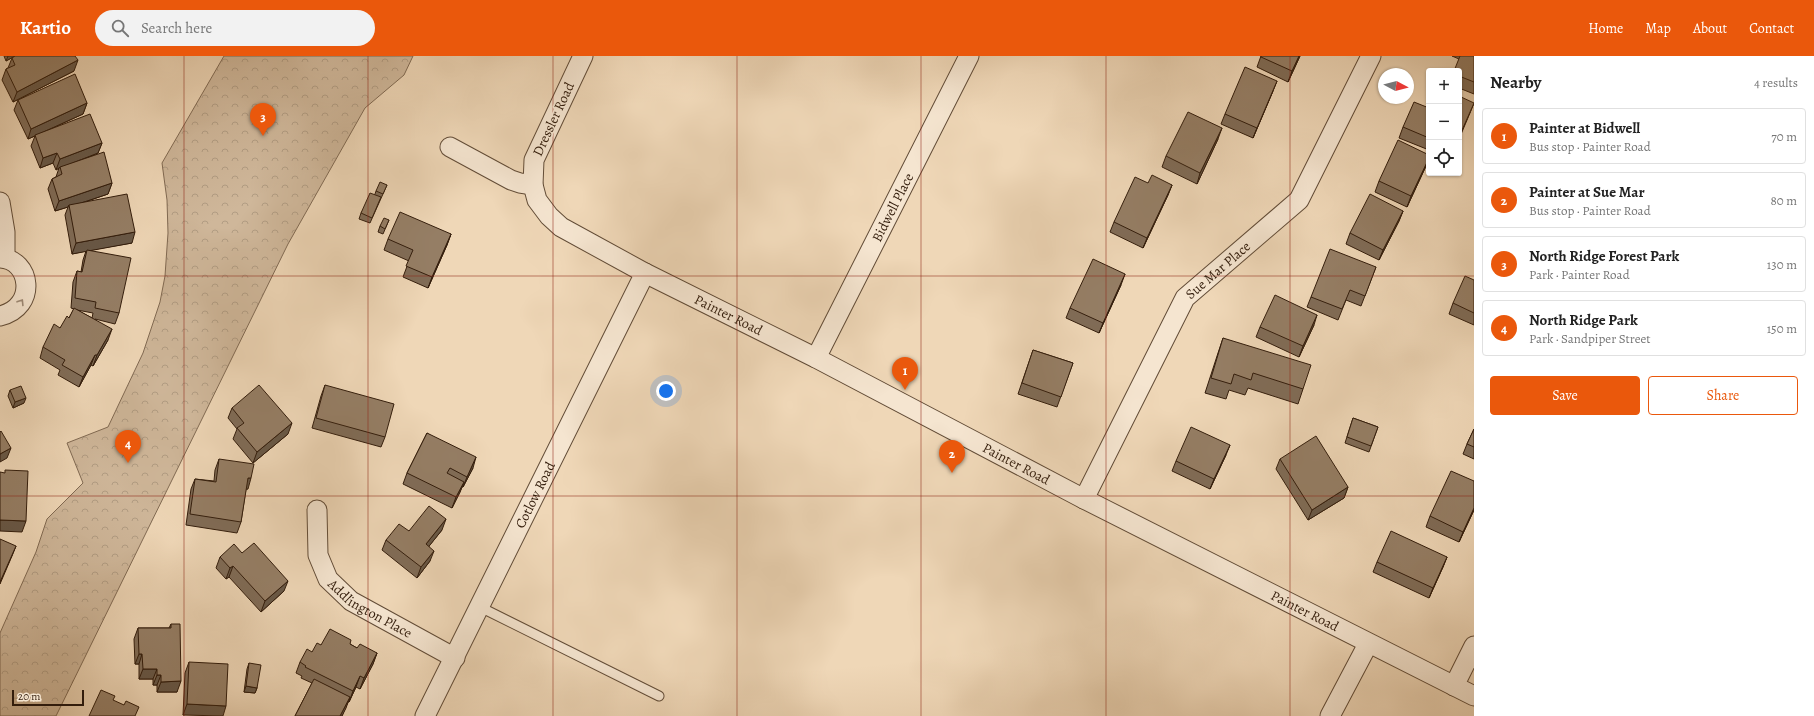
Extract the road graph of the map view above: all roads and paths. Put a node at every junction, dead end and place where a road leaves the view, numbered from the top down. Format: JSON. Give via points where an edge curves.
{"nodes":[{"id":1,"x":583,"y":56,"type":"edge"},
{"id":2,"x":970,"y":56,"type":"edge"},
{"id":3,"x":1372,"y":56,"type":"edge"},
{"id":4,"x":450,"y":147,"type":"dead end"},
{"id":5,"x":533,"y":185,"type":"junction"},
{"id":6,"x":0,"y":202,"type":"edge"},
{"id":7,"x":2,"y":258,"type":"edge"},
{"id":8,"x":645,"y":273,"type":"junction"},
{"id":9,"x":0,"y":316,"type":"edge"},
{"id":10,"x":816,"y":358,"type":"junction"},
{"id":11,"x":1084,"y":499,"type":"junction"},
{"id":12,"x":317,"y":510,"type":"dead end"},
{"id":13,"x":480,"y":607,"type":"junction"},
{"id":14,"x":1368,"y":644,"type":"junction"},
{"id":15,"x":1474,"y":646,"type":"edge"},
{"id":16,"x":455,"y":658,"type":"junction"},
{"id":17,"x":1454,"y":686,"type":"junction"},
{"id":18,"x":659,"y":696,"type":"dead end"},
{"id":19,"x":1474,"y":696,"type":"edge"},
{"id":20,"x":425,"y":716,"type":"edge"},
{"id":21,"x":1330,"y":716,"type":"edge"}],
"edges":[{"from":1,"to":5,"type":"street","name":"Dressler Road","via":[[534,160]]},
{"from":2,"to":10,"type":"street","name":"Bidwell Place"},
{"from":3,"to":11,"type":"street","name":"Sue Mar Place","via":[[1299,200],[1185,298]]},
{"from":4,"to":5,"type":"street","via":[[511,180]]},
{"from":5,"to":8,"type":"street","name":"Painter Road","via":[[537,200],[561,227]]},
{"from":6,"to":7,"type":"street","via":[[5,232]]},
{"from":9,"to":7,"type":"street","one_way":true,"via":[[10,314],[21,304],[27,291],[25,277],[17,265]]},
{"from":8,"to":10,"type":"street","name":"Painter Road"},
{"from":8,"to":13,"type":"street","name":"Cotlow Road"},
{"from":10,"to":11,"type":"street","name":"Painter Road"},
{"from":11,"to":14,"type":"street","name":"Painter Road"},
{"from":12,"to":16,"type":"street","name":"Addlington Place","via":[[318,555],[328,579],[351,601]]},
{"from":13,"to":16,"type":"street","name":"Cotlow Road"},
{"from":13,"to":18,"type":"lane"},
{"from":14,"to":17,"type":"street","name":"Painter Road"},
{"from":14,"to":21,"type":"street"},
{"from":15,"to":17,"type":"street"},
{"from":16,"to":20,"type":"street","name":"Cotlow Road"},
{"from":17,"to":19,"type":"street","name":"Painter Road"}]}
